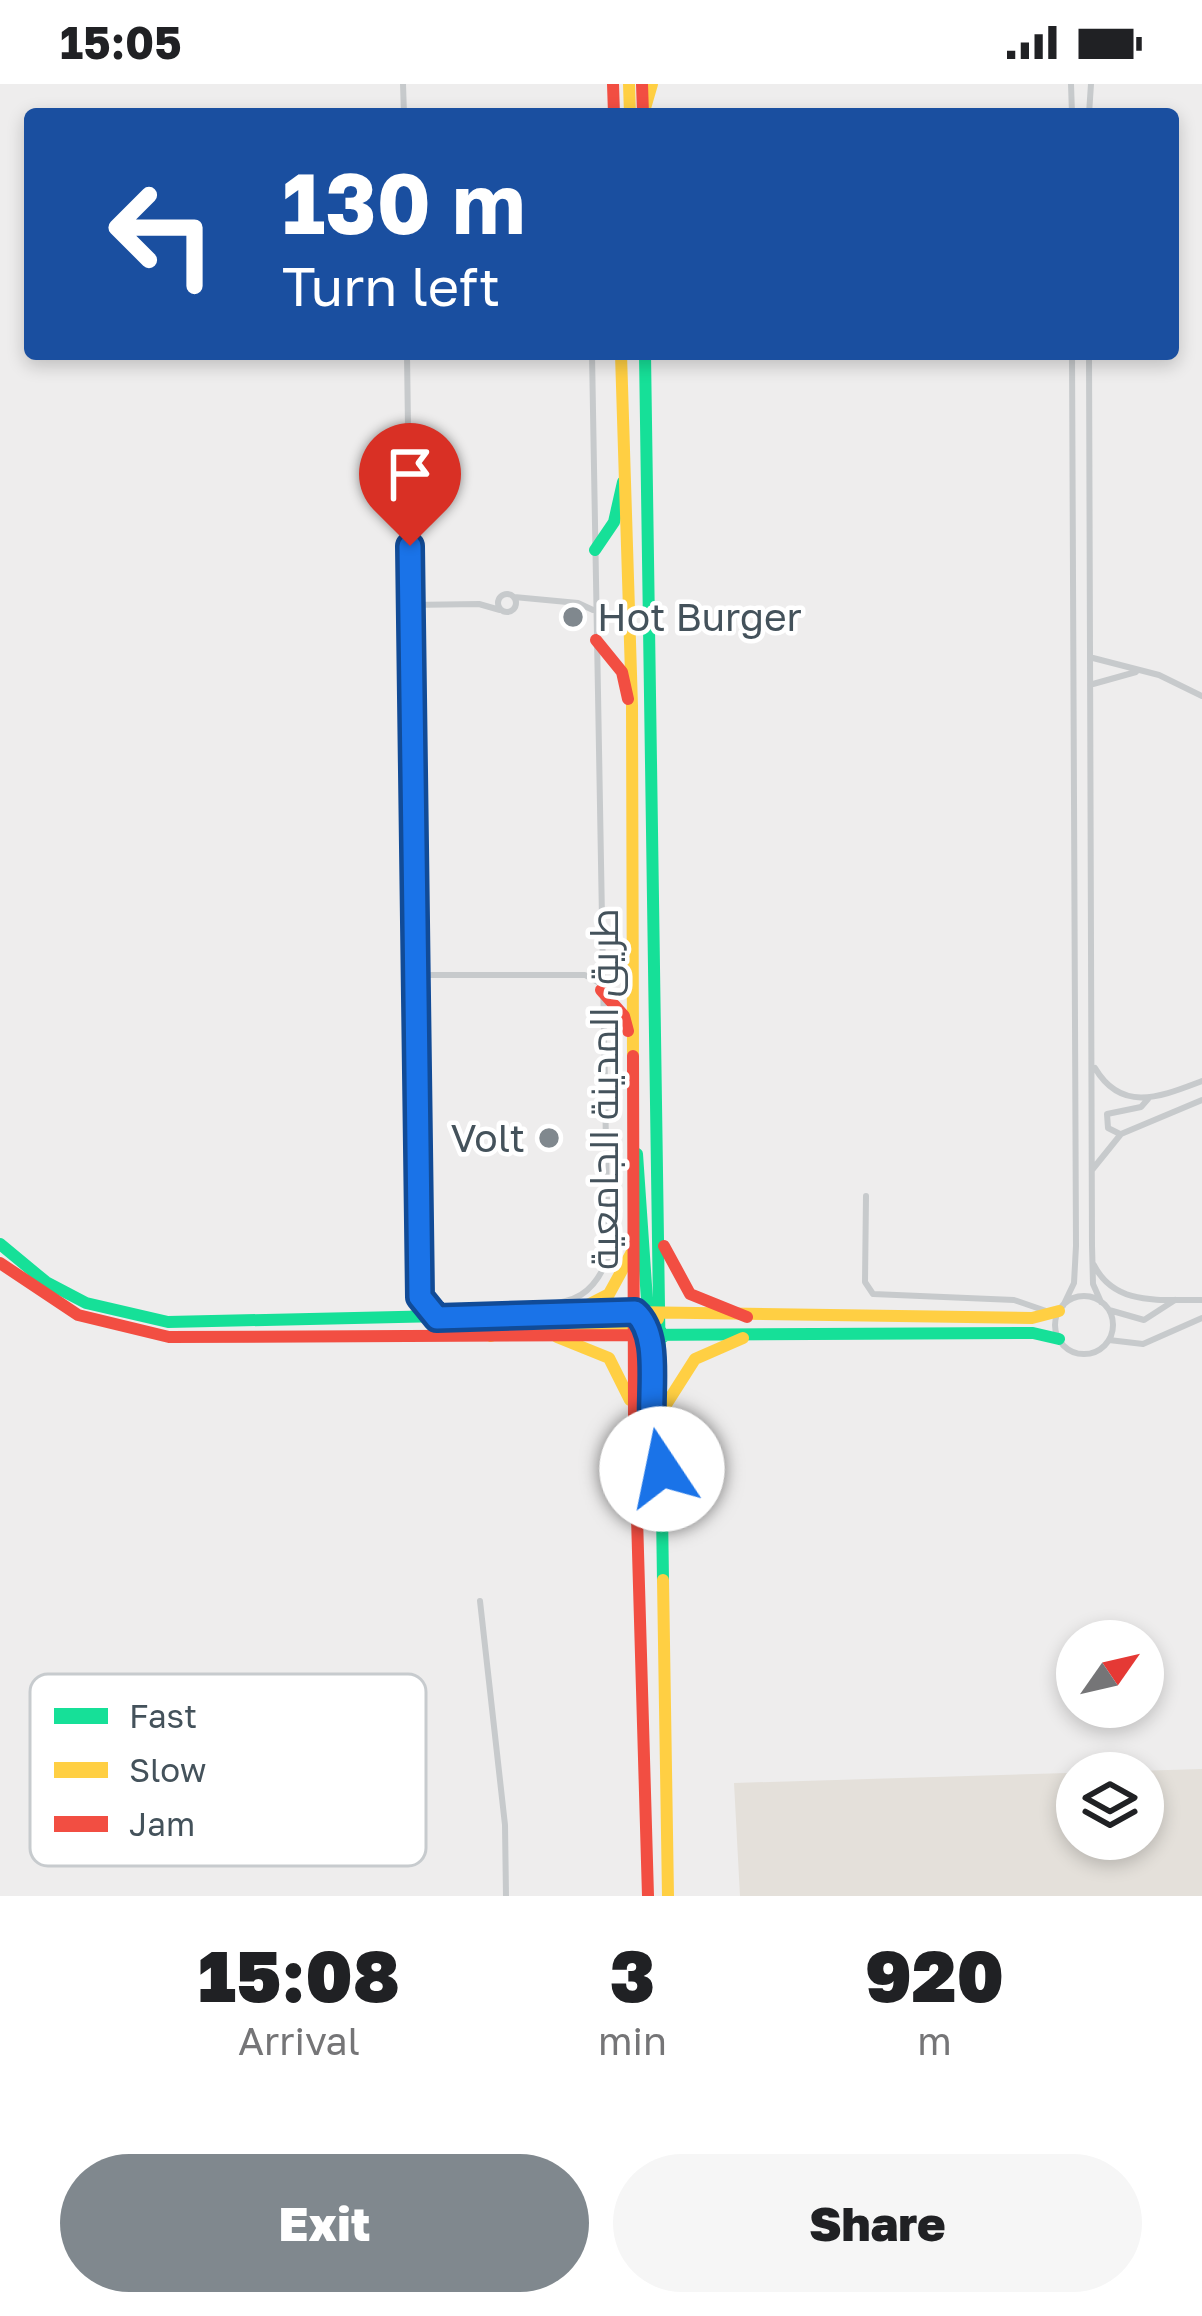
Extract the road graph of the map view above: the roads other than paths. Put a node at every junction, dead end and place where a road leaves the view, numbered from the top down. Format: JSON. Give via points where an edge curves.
{"nodes":[{"id":1,"x":407,"y":360,"type":"edge"},
{"id":2,"x":592,"y":360,"type":"edge"},
{"id":3,"x":621,"y":360,"type":"edge"},
{"id":4,"x":645,"y":360,"type":"edge"},
{"id":5,"x":1072,"y":360,"type":"edge"},
{"id":6,"x":1089,"y":360,"type":"edge"},
{"id":7,"x":625,"y":480,"type":"junction"},
{"id":8,"x":595,"y":550,"type":"junction"},
{"id":9,"x":595,"y":590,"type":"junction"},
{"id":10,"x":500,"y":597,"type":"junction"},
{"id":11,"x":514,"y":597,"type":"junction"},
{"id":12,"x":537,"y":602,"type":"junction"},
{"id":13,"x":574,"y":603,"type":"junction"},
{"id":14,"x":479,"y":604,"type":"junction"},
{"id":15,"x":410,"y":605,"type":"junction"},
{"id":16,"x":515,"y":608,"type":"junction"},
{"id":17,"x":500,"y":610,"type":"junction"},
{"id":18,"x":595,"y":613,"type":"junction"},
{"id":19,"x":596,"y":640,"type":"junction"},
{"id":20,"x":1092,"y":658,"type":"junction"},
{"id":21,"x":1145,"y":671,"type":"junction"},
{"id":22,"x":1094,"y":684,"type":"junction"},
{"id":23,"x":1202,"y":696,"type":"edge"},
{"id":24,"x":632,"y":706,"type":"junction"},
{"id":25,"x":601,"y":962,"type":"junction"},
{"id":26,"x":417,"y":975,"type":"junction"},
{"id":27,"x":579,"y":975,"type":"junction"},
{"id":28,"x":1077,"y":980,"type":"junction"},
{"id":29,"x":1094,"y":980,"type":"junction"},
{"id":30,"x":601,"y":987,"type":"junction"},
{"id":31,"x":634,"y":1050,"type":"junction"},
{"id":32,"x":1093,"y":1061,"type":"junction"},
{"id":33,"x":1202,"y":1081,"type":"edge"},
{"id":34,"x":1148,"y":1099,"type":"junction"},
{"id":35,"x":1202,"y":1100,"type":"edge"},
{"id":36,"x":1121,"y":1134,"type":"junction"},
{"id":37,"x":634,"y":1148,"type":"junction"},
{"id":38,"x":1091,"y":1173,"type":"junction"},
{"id":39,"x":866,"y":1196,"type":"dead end"},
{"id":40,"x":661,"y":1240,"type":"junction"},
{"id":41,"x":0,"y":1244,"type":"edge"},
{"id":42,"x":634,"y":1249,"type":"junction"},
{"id":43,"x":1092,"y":1259,"type":"junction"},
{"id":44,"x":0,"y":1263,"type":"edge"},
{"id":45,"x":420,"y":1297,"type":"junction"},
{"id":46,"x":1175,"y":1300,"type":"junction"},
{"id":47,"x":1202,"y":1300,"type":"edge"},
{"id":48,"x":1104,"y":1305,"type":"junction"},
{"id":49,"x":1058,"y":1310,"type":"junction"},
{"id":50,"x":572,"y":1313,"type":"junction"},
{"id":51,"x":510,"y":1315,"type":"junction"},
{"id":52,"x":747,"y":1317,"type":"junction"},
{"id":53,"x":437,"y":1318,"type":"junction"},
{"id":54,"x":1202,"y":1318,"type":"edge"},
{"id":55,"x":407,"y":1320,"type":"junction"},
{"id":56,"x":648,"y":1325,"type":"junction"},
{"id":57,"x":491,"y":1336,"type":"junction"},
{"id":58,"x":557,"y":1337,"type":"junction"},
{"id":59,"x":743,"y":1338,"type":"junction"},
{"id":60,"x":1059,"y":1339,"type":"junction"},
{"id":61,"x":1109,"y":1340,"type":"junction"},
{"id":62,"x":664,"y":1412,"type":"junction"},
{"id":63,"x":634,"y":1414,"type":"junction"},
{"id":64,"x":662,"y":1469,"type":"junction"},
{"id":65,"x":480,"y":1600,"type":"dead end"},
{"id":66,"x":506,"y":1896,"type":"edge"},
{"id":67,"x":648,"y":1896,"type":"edge"},
{"id":68,"x":668,"y":1896,"type":"edge"}],
"edges":[{"from":1,"to":15,"type":"street"},
{"from":2,"to":8,"type":"street"},
{"from":3,"to":7,"type":"main road","name":"طريق المدينة الجامعية"},
{"from":4,"to":40,"type":"main road","name":"طريق المدينة الجامعية"},
{"from":5,"to":28,"type":"street"},
{"from":6,"to":20,"type":"street"},
{"from":7,"to":8,"type":"main road","via":[[614,522]]},
{"from":7,"to":24,"type":"main road","name":"طريق المدينة الجامعية"},
{"from":8,"to":9,"type":"street"},
{"from":9,"to":13,"type":"street"},
{"from":9,"to":18,"type":"street"},
{"from":10,"to":11,"type":"street"},
{"from":10,"to":14,"type":"street"},
{"from":10,"to":17,"type":"street"},
{"from":11,"to":12,"type":"street"},
{"from":11,"to":16,"type":"street"},
{"from":12,"to":13,"type":"street"},
{"from":12,"to":16,"type":"street"},
{"from":13,"to":18,"type":"street"},
{"from":14,"to":15,"type":"street"},
{"from":14,"to":17,"type":"street"},
{"from":15,"to":26,"type":"street"},
{"from":16,"to":17,"type":"street"},
{"from":18,"to":19,"type":"street"},
{"from":19,"to":24,"type":"main road","via":[[620,668]]},
{"from":19,"to":25,"type":"street"},
{"from":20,"to":21,"type":"street"},
{"from":20,"to":22,"type":"street"},
{"from":21,"to":22,"type":"street"},
{"from":21,"to":23,"type":"street"},
{"from":22,"to":29,"type":"street"},
{"from":24,"to":31,"type":"main road","name":"طريق المدينة الجامعية"},
{"from":25,"to":27,"type":"street"},
{"from":25,"to":30,"type":"street"},
{"from":26,"to":27,"type":"street"},
{"from":26,"to":45,"type":"street"},
{"from":27,"to":30,"type":"street"},
{"from":28,"to":29,"type":"street"},
{"from":28,"to":49,"type":"street","via":[[1075,1276]]},
{"from":29,"to":32,"type":"street"},
{"from":30,"to":31,"type":"main road","via":[[624,1016]]},
{"from":30,"to":51,"type":"street","via":[[608,1258],[567,1305]]},
{"from":31,"to":37,"type":"main road","name":"طريق المدينة الجامعية"},
{"from":32,"to":34,"type":"street","via":[[1114,1091]]},
{"from":32,"to":38,"type":"street"},
{"from":33,"to":34,"type":"street"},
{"from":34,"to":36,"type":"street","via":[[1107,1114],[1108,1128]]},
{"from":35,"to":36,"type":"street"},
{"from":36,"to":38,"type":"street"},
{"from":37,"to":42,"type":"main road","name":"طريق المدينة الجامعية"},
{"from":37,"to":56,"type":"main road","via":[[646,1191]]},
{"from":38,"to":43,"type":"street"},
{"from":39,"to":49,"type":"street","via":[[865,1282],[874,1294],[1014,1300]]},
{"from":40,"to":52,"type":"main road","via":[[690,1294]]},
{"from":40,"to":56,"type":"main road","name":"طريق المدينة الجامعية"},
{"from":41,"to":55,"type":"main road","via":[[66,1294],[147,1320]]},
{"from":42,"to":50,"type":"main road","via":[[609,1294]]},
{"from":42,"to":56,"type":"main road","name":"طريق المدينة الجامعية"},
{"from":43,"to":46,"type":"street","via":[[1121,1293]]},
{"from":43,"to":48,"type":"street"},
{"from":44,"to":57,"type":"main road","via":[[66,1310],[146,1335]]},
{"from":45,"to":53,"type":"street"},
{"from":45,"to":55,"type":"street"},
{"from":46,"to":47,"type":"street"},
{"from":46,"to":48,"type":"street","via":[[1144,1320]]},
{"from":48,"to":49,"type":"street","via":[[1078,1297]]},
{"from":48,"to":61,"type":"street"},
{"from":49,"to":52,"type":"main road","via":[[1032,1318]]},
{"from":49,"to":60,"type":"street"},
{"from":50,"to":51,"type":"main road"},
{"from":50,"to":56,"type":"main road"},
{"from":51,"to":53,"type":"main road"},
{"from":52,"to":56,"type":"main road"},
{"from":53,"to":55,"type":"main road"},
{"from":54,"to":61,"type":"street","via":[[1152,1342]]},
{"from":56,"to":57,"type":"main road","via":[[516,1325]]},
{"from":56,"to":58,"type":"main road"},
{"from":56,"to":59,"type":"main road"},
{"from":56,"to":62,"type":"main road","name":"طريق المدينة الجامعية"},
{"from":56,"to":63,"type":"main road","name":"طريق المدينة الجامعية"},
{"from":56,"to":64,"type":"main road","via":[[652,1436]]},
{"from":57,"to":58,"type":"main road"},
{"from":58,"to":63,"type":"main road","via":[[614,1363]]},
{"from":59,"to":60,"type":"main road"},
{"from":59,"to":62,"type":"main road","via":[[688,1360]]},
{"from":60,"to":61,"type":"street","via":[[1084,1354]]},
{"from":62,"to":64,"type":"main road","name":"طريق المدينة الجامعية"},
{"from":63,"to":67,"type":"main road","name":"طريق المدينة الجامعية"},
{"from":64,"to":68,"type":"main road","name":"طريق المدينة الجامعية"},
{"from":65,"to":66,"type":"street"}]}
